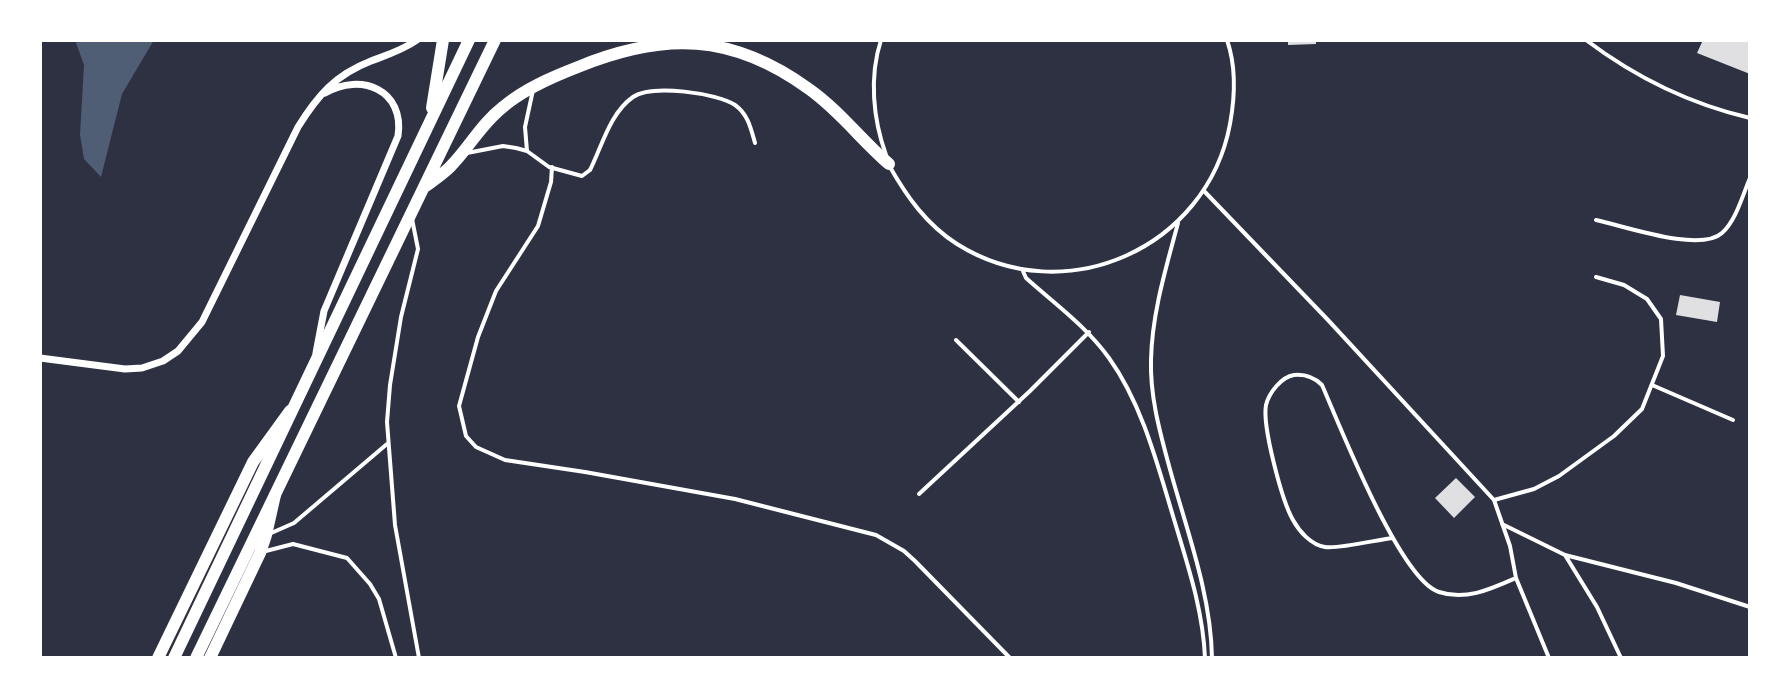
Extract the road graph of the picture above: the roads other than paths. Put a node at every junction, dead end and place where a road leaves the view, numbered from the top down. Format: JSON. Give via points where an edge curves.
{"nodes":[{"id":1,"x":417,"y":40,"type":"edge"},
{"id":2,"x":443,"y":40,"type":"edge"},
{"id":3,"x":469,"y":40,"type":"edge"},
{"id":4,"x":495,"y":40,"type":"edge"},
{"id":5,"x":881,"y":40,"type":"edge"},
{"id":6,"x":1229,"y":40,"type":"edge"},
{"id":7,"x":1586,"y":40,"type":"edge"},
{"id":8,"x":534,"y":87,"type":"junction"},
{"id":9,"x":316,"y":98,"type":"junction"},
{"id":10,"x":1750,"y":118,"type":"edge"},
{"id":11,"x":431,"y":119,"type":"junction"},
{"id":12,"x":755,"y":143,"type":"dead end"},
{"id":13,"x":527,"y":151,"type":"junction"},
{"id":14,"x":461,"y":154,"type":"junction"},
{"id":15,"x":889,"y":164,"type":"junction"},
{"id":16,"x":552,"y":167,"type":"junction"},
{"id":17,"x":1750,"y":178,"type":"edge"},
{"id":18,"x":421,"y":191,"type":"junction"},
{"id":19,"x":1204,"y":191,"type":"junction"},
{"id":20,"x":410,"y":212,"type":"junction"},
{"id":21,"x":1596,"y":220,"type":"dead end"},
{"id":22,"x":1179,"y":221,"type":"junction"},
{"id":23,"x":1022,"y":269,"type":"junction"},
{"id":24,"x":1596,"y":277,"type":"dead end"},
{"id":25,"x":1089,"y":332,"type":"junction"},
{"id":26,"x":956,"y":340,"type":"dead end"},
{"id":27,"x":40,"y":358,"type":"edge"},
{"id":28,"x":314,"y":362,"type":"junction"},
{"id":29,"x":1652,"y":385,"type":"junction"},
{"id":30,"x":1019,"y":402,"type":"junction"},
{"id":31,"x":290,"y":411,"type":"junction"},
{"id":32,"x":1733,"y":420,"type":"dead end"},
{"id":33,"x":387,"y":444,"type":"junction"},
{"id":34,"x":919,"y":494,"type":"dead end"},
{"id":35,"x":275,"y":495,"type":"junction"},
{"id":36,"x":1494,"y":500,"type":"junction"},
{"id":37,"x":1500,"y":523,"type":"junction"},
{"id":38,"x":266,"y":535,"type":"junction"},
{"id":39,"x":1392,"y":538,"type":"junction"},
{"id":40,"x":260,"y":553,"type":"junction"},
{"id":41,"x":1565,"y":555,"type":"junction"},
{"id":42,"x":1516,"y":578,"type":"junction"},
{"id":43,"x":1750,"y":607,"type":"edge"},
{"id":44,"x":158,"y":658,"type":"edge"},
{"id":45,"x":174,"y":658,"type":"edge"},
{"id":46,"x":196,"y":658,"type":"edge"},
{"id":47,"x":210,"y":658,"type":"edge"},
{"id":48,"x":396,"y":658,"type":"edge"},
{"id":49,"x":419,"y":658,"type":"edge"},
{"id":50,"x":1010,"y":658,"type":"edge"},
{"id":51,"x":1205,"y":658,"type":"edge"},
{"id":52,"x":1212,"y":658,"type":"edge"},
{"id":53,"x":1549,"y":658,"type":"edge"},
{"id":54,"x":1621,"y":658,"type":"edge"}],
"edges":[{"from":1,"to":9,"type":"street","via":[[340,75]]},
{"from":2,"to":11,"type":"highway"},
{"from":3,"to":11,"type":"highway"},
{"from":4,"to":18,"type":"highway"},
{"from":5,"to":15,"type":"lane","via":[[874,107]]},
{"from":6,"to":19,"type":"lane","via":[[1234,98],[1226,147]]},
{"from":7,"to":10,"type":"lane","via":[[1646,79]]},
{"from":8,"to":13,"type":"lane","via":[[525,127]]},
{"from":8,"to":14,"type":"highway","via":[[502,107]]},
{"from":8,"to":15,"type":"highway","via":[[637,47],[695,43],[736,50],[783,71],[835,108]]},
{"from":9,"to":27,"type":"street","via":[[202,322],[178,351],[163,361],[125,369]]},
{"from":9,"to":28,"type":"street","via":[[357,82],[370,85],[393,105],[400,128],[324,311]]},
{"from":11,"to":28,"type":"highway"},
{"from":12,"to":16,"type":"lane","via":[[736,106],[717,98],[648,91],[620,108],[590,170],[582,176]]},
{"from":13,"to":14,"type":"lane","via":[[503,146]]},
{"from":13,"to":16,"type":"lane"},
{"from":14,"to":18,"type":"highway"},
{"from":15,"to":23,"type":"lane","via":[[921,213],[957,244]]},
{"from":16,"to":50,"type":"lane","via":[[538,226],[496,291],[459,406],[466,436],[476,447],[505,460],[735,499],[876,535],[915,561]]},
{"from":17,"to":21,"type":"lane","via":[[1725,231],[1715,238],[1679,239]]},
{"from":18,"to":20,"type":"highway"},
{"from":19,"to":22,"type":"lane"},
{"from":19,"to":36,"type":"lane"},
{"from":20,"to":33,"type":"lane","via":[[418,249],[390,385]]},
{"from":20,"to":35,"type":"highway"},
{"from":22,"to":23,"type":"lane","via":[[1152,243],[1090,269]]},
{"from":22,"to":52,"type":"lane","via":[[1156,308],[1150,361],[1156,420],[1200,578]]},
{"from":23,"to":25,"type":"lane"},
{"from":24,"to":29,"type":"lane","via":[[1647,299],[1661,319],[1663,356]]},
{"from":25,"to":30,"type":"lane"},
{"from":25,"to":51,"type":"lane","via":[[1127,385],[1155,457],[1194,586]]},
{"from":26,"to":30,"type":"lane"},
{"from":28,"to":31,"type":"highway"},
{"from":29,"to":32,"type":"lane"},
{"from":29,"to":36,"type":"lane","via":[[1642,409],[1614,436],[1534,489]]},
{"from":30,"to":34,"type":"lane"},
{"from":31,"to":44,"type":"highway","via":[[253,462]]},
{"from":31,"to":45,"type":"highway"},
{"from":33,"to":38,"type":"lane","via":[[294,523]]},
{"from":33,"to":49,"type":"lane","via":[[395,525]]},
{"from":35,"to":38,"type":"highway"},
{"from":35,"to":46,"type":"highway"},
{"from":36,"to":37,"type":"lane"},
{"from":37,"to":41,"type":"lane"},
{"from":37,"to":42,"type":"lane"},
{"from":38,"to":40,"type":"highway"},
{"from":39,"to":39,"type":"lane","via":[[1322,385],[1304,375],[1289,375],[1275,387],[1266,406],[1267,435],[1291,517],[1304,536],[1323,547]]},
{"from":39,"to":42,"type":"lane","via":[[1421,582],[1438,592],[1464,596]]},
{"from":40,"to":47,"type":"highway"},
{"from":40,"to":48,"type":"lane","via":[[293,544],[347,558],[379,599]]},
{"from":41,"to":43,"type":"lane"},
{"from":41,"to":54,"type":"lane"},
{"from":42,"to":53,"type":"lane"}]}
